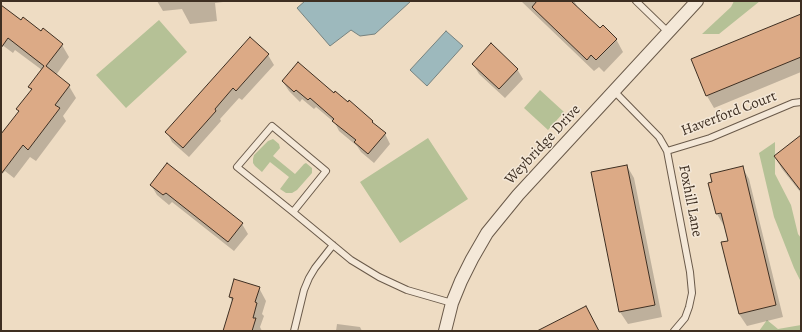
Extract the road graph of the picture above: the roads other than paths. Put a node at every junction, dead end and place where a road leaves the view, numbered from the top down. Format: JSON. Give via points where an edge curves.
{"nodes":[{"id":1,"x":636,"y":1,"type":"edge"},
{"id":2,"x":697,"y":1,"type":"edge"},
{"id":3,"x":668,"y":32,"type":"junction"},
{"id":4,"x":614,"y":91,"type":"junction"},
{"id":5,"x":801,"y":102,"type":"edge"},
{"id":6,"x":666,"y":151,"type":"junction"},
{"id":7,"x":293,"y":212,"type":"junction"},
{"id":8,"x":333,"y":245,"type":"junction"},
{"id":9,"x":452,"y":303,"type":"junction"},
{"id":10,"x":294,"y":331,"type":"edge"},
{"id":11,"x":445,"y":331,"type":"edge"},
{"id":12,"x":674,"y":331,"type":"edge"}],
"edges":[{"from":1,"to":3,"type":"lane"},
{"from":2,"to":3,"type":"street","name":"Weybridge Drive"},
{"from":3,"to":4,"type":"street","name":"Weybridge Drive"},
{"from":4,"to":6,"type":"lane","name":"Foxhill Lane","via":[[659,137]]},
{"from":4,"to":9,"type":"street","name":"Weybridge Drive","via":[[518,195],[487,234],[472,258]]},
{"from":5,"to":6,"type":"lane","name":"Haverford Court","via":[[793,103],[710,138]]},
{"from":6,"to":12,"type":"lane","name":"Foxhill Lane","via":[[692,293],[685,318]]},
{"from":7,"to":7,"type":"lane","via":[[237,167],[272,126],[326,171]]},
{"from":7,"to":8,"type":"lane"},
{"from":8,"to":9,"type":"lane","via":[[379,278],[407,290]]},
{"from":8,"to":10,"type":"lane","via":[[308,278]]},
{"from":9,"to":11,"type":"street","name":"Weybridge Drive"}]}
